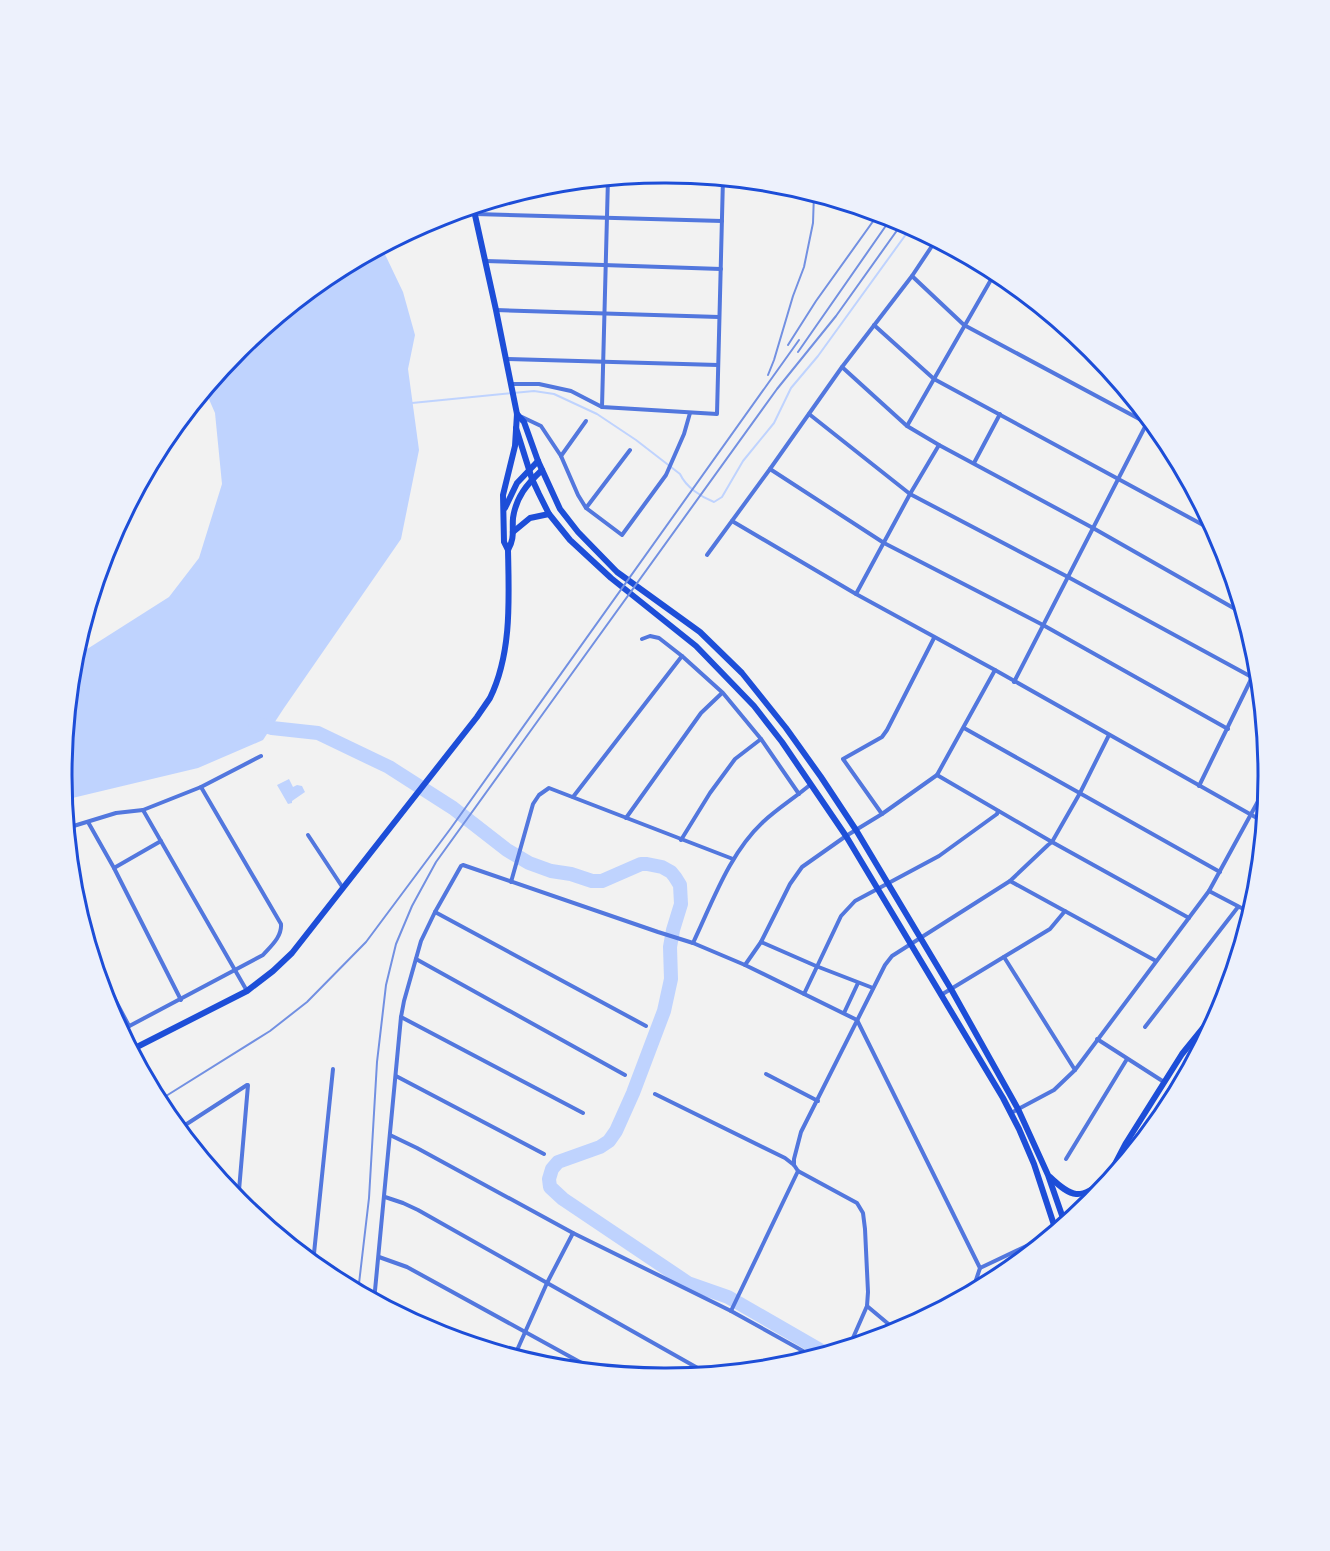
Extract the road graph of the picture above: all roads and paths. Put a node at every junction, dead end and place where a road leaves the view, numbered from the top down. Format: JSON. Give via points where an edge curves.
{"nodes":[{"id":1,"x":608,"y":186,"type":"edge"},
{"id":2,"x":723,"y":186,"type":"edge"},
{"id":3,"x":474,"y":214,"type":"joint"},
{"id":4,"x":607,"y":218,"type":"junction"},
{"id":5,"x":722,"y":221,"type":"junction"},
{"id":6,"x":932,"y":246,"type":"edge"},
{"id":7,"x":485,"y":261,"type":"junction"},
{"id":8,"x":606,"y":265,"type":"junction"},
{"id":9,"x":720,"y":269,"type":"junction"},
{"id":10,"x":912,"y":276,"type":"junction"},
{"id":11,"x":991,"y":280,"type":"edge"},
{"id":12,"x":496,"y":310,"type":"junction"},
{"id":13,"x":604,"y":313,"type":"junction"},
{"id":14,"x":719,"y":317,"type":"junction"},
{"id":15,"x":874,"y":325,"type":"junction"},
{"id":16,"x":964,"y":325,"type":"junction"},
{"id":17,"x":506,"y":359,"type":"junction"},
{"id":18,"x":603,"y":361,"type":"junction"},
{"id":19,"x":718,"y":365,"type":"junction"},
{"id":20,"x":842,"y":367,"type":"junction"},
{"id":21,"x":934,"y":379,"type":"junction"},
{"id":22,"x":511,"y":384,"type":"junction"},
{"id":23,"x":602,"y":407,"type":"junction"},
{"id":24,"x":690,"y":412,"type":"junction"},
{"id":25,"x":517,"y":414,"type":"junction"},
{"id":26,"x":809,"y":414,"type":"junction"},
{"id":27,"x":1000,"y":414,"type":"junction"},
{"id":28,"x":1134,"y":414,"type":"edge"},
{"id":29,"x":586,"y":421,"type":"dead end"},
{"id":30,"x":907,"y":426,"type":"junction"},
{"id":31,"x":516,"y":428,"type":"junction"},
{"id":32,"x":1144,"y":428,"type":"edge"},
{"id":33,"x":939,"y":445,"type":"junction"},
{"id":34,"x":630,"y":450,"type":"dead end"},
{"id":35,"x":561,"y":456,"type":"junction"},
{"id":36,"x":538,"y":461,"type":"junction"},
{"id":37,"x":974,"y":463,"type":"junction"},
{"id":38,"x":530,"y":468,"type":"junction"},
{"id":39,"x":770,"y":469,"type":"junction"},
{"id":40,"x":542,"y":470,"type":"junction"},
{"id":41,"x":532,"y":479,"type":"junction"},
{"id":42,"x":1118,"y":479,"type":"junction"},
{"id":43,"x":910,"y":494,"type":"junction"},
{"id":44,"x":586,"y":508,"type":"junction"},
{"id":45,"x":504,"y":511,"type":"junction"},
{"id":46,"x":549,"y":514,"type":"junction"},
{"id":47,"x":732,"y":521,"type":"junction"},
{"id":48,"x":1202,"y":523,"type":"edge"},
{"id":49,"x":1093,"y":528,"type":"junction"},
{"id":50,"x":513,"y":532,"type":"junction"},
{"id":51,"x":578,"y":532,"type":"junction"},
{"id":52,"x":570,"y":540,"type":"junction"},
{"id":53,"x":884,"y":543,"type":"junction"},
{"id":54,"x":508,"y":550,"type":"junction"},
{"id":55,"x":707,"y":555,"type":"dead end"},
{"id":56,"x":1068,"y":577,"type":"junction"},
{"id":57,"x":856,"y":594,"type":"junction"},
{"id":58,"x":1234,"y":608,"type":"edge"},
{"id":59,"x":1043,"y":625,"type":"junction"},
{"id":60,"x":934,"y":638,"type":"junction"},
{"id":61,"x":642,"y":639,"type":"dead end"},
{"id":62,"x":682,"y":656,"type":"junction"},
{"id":63,"x":995,"y":670,"type":"junction"},
{"id":64,"x":1249,"y":676,"type":"edge"},
{"id":65,"x":1250,"y":681,"type":"edge"},
{"id":66,"x":1014,"y":682,"type":"junction"},
{"id":67,"x":723,"y":693,"type":"junction"},
{"id":68,"x":964,"y":728,"type":"junction"},
{"id":69,"x":1228,"y":729,"type":"junction"},
{"id":70,"x":1109,"y":735,"type":"junction"},
{"id":71,"x":761,"y":739,"type":"junction"},
{"id":72,"x":261,"y":756,"type":"dead end"},
{"id":73,"x":937,"y":775,"type":"junction"},
{"id":74,"x":812,"y":784,"type":"junction"},
{"id":75,"x":1199,"y":786,"type":"junction"},
{"id":76,"x":201,"y":787,"type":"junction"},
{"id":77,"x":1080,"y":793,"type":"junction"},
{"id":78,"x":799,"y":794,"type":"junction"},
{"id":79,"x":573,"y":797,"type":"junction"},
{"id":80,"x":1257,"y":803,"type":"edge"},
{"id":81,"x":143,"y":810,"type":"junction"},
{"id":82,"x":998,"y":811,"type":"junction"},
{"id":83,"x":882,"y":814,"type":"junction"},
{"id":84,"x":1251,"y":815,"type":"junction"},
{"id":85,"x":626,"y":818,"type":"junction"},
{"id":86,"x":1257,"y":818,"type":"edge"},
{"id":87,"x":88,"y":822,"type":"junction"},
{"id":88,"x":74,"y":826,"type":"edge"},
{"id":89,"x":856,"y":830,"type":"junction"},
{"id":90,"x":308,"y":835,"type":"dead end"},
{"id":91,"x":846,"y":836,"type":"junction"},
{"id":92,"x":681,"y":840,"type":"junction"},
{"id":93,"x":161,"y":841,"type":"junction"},
{"id":94,"x":1052,"y":843,"type":"junction"},
{"id":95,"x":733,"y":859,"type":"junction"},
{"id":96,"x":114,"y":868,"type":"junction"},
{"id":97,"x":1220,"y":872,"type":"junction"},
{"id":98,"x":1010,"y":881,"type":"junction"},
{"id":99,"x":511,"y":882,"type":"junction"},
{"id":100,"x":888,"y":883,"type":"junction"},
{"id":101,"x":344,"y":889,"type":"junction"},
{"id":102,"x":878,"y":889,"type":"junction"},
{"id":103,"x":1209,"y":891,"type":"junction"},
{"id":104,"x":1238,"y":907,"type":"junction"},
{"id":105,"x":1243,"y":909,"type":"edge"},
{"id":106,"x":1065,"y":911,"type":"junction"},
{"id":107,"x":435,"y":912,"type":"junction"},
{"id":108,"x":1189,"y":918,"type":"junction"},
{"id":109,"x":920,"y":939,"type":"junction"},
{"id":110,"x":761,"y":942,"type":"junction"},
{"id":111,"x":693,"y":943,"type":"junction"},
{"id":112,"x":911,"y":944,"type":"junction"},
{"id":113,"x":1004,"y":957,"type":"junction"},
{"id":114,"x":416,"y":959,"type":"junction"},
{"id":115,"x":1156,"y":961,"type":"junction"},
{"id":116,"x":745,"y":965,"type":"junction"},
{"id":117,"x":816,"y":966,"type":"junction"},
{"id":118,"x":234,"y":971,"type":"junction"},
{"id":119,"x":858,"y":983,"type":"junction"},
{"id":120,"x":873,"y":988,"type":"junction"},
{"id":121,"x":951,"y":989,"type":"junction"},
{"id":122,"x":246,"y":991,"type":"junction"},
{"id":123,"x":804,"y":994,"type":"junction"},
{"id":124,"x":941,"y":995,"type":"junction"},
{"id":125,"x":181,"y":1000,"type":"junction"},
{"id":126,"x":121,"y":1010,"type":"edge"},
{"id":127,"x":844,"y":1013,"type":"junction"},
{"id":128,"x":401,"y":1017,"type":"junction"},
{"id":129,"x":857,"y":1020,"type":"junction"},
{"id":130,"x":129,"y":1026,"type":"joint"},
{"id":131,"x":646,"y":1026,"type":"dead end"},
{"id":132,"x":1145,"y":1027,"type":"dead end"},
{"id":133,"x":1200,"y":1032,"type":"edge"},
{"id":134,"x":1097,"y":1040,"type":"junction"},
{"id":135,"x":138,"y":1047,"type":"edge"},
{"id":136,"x":1127,"y":1059,"type":"junction"},
{"id":137,"x":333,"y":1069,"type":"dead end"},
{"id":138,"x":1075,"y":1070,"type":"junction"},
{"id":139,"x":766,"y":1074,"type":"dead end"},
{"id":140,"x":624,"y":1075,"type":"dead end"},
{"id":141,"x":396,"y":1076,"type":"junction"},
{"id":142,"x":1164,"y":1082,"type":"junction"},
{"id":143,"x":655,"y":1094,"type":"dead end"},
{"id":144,"x":818,"y":1101,"type":"junction"},
{"id":145,"x":1018,"y":1109,"type":"junction"},
{"id":146,"x":583,"y":1113,"type":"dead end"},
{"id":147,"x":1011,"y":1113,"type":"junction"},
{"id":148,"x":187,"y":1125,"type":"edge"},
{"id":149,"x":390,"y":1135,"type":"junction"},
{"id":150,"x":544,"y":1154,"type":"dead end"},
{"id":151,"x":1119,"y":1156,"type":"edge"},
{"id":152,"x":1066,"y":1159,"type":"dead end"},
{"id":153,"x":794,"y":1165,"type":"junction"},
{"id":154,"x":798,"y":1171,"type":"junction"},
{"id":155,"x":1048,"y":1175,"type":"junction"},
{"id":156,"x":239,"y":1188,"type":"edge"},
{"id":157,"x":1085,"y":1194,"type":"edge"},
{"id":158,"x":384,"y":1197,"type":"junction"},
{"id":159,"x":1062,"y":1215,"type":"edge"},
{"id":160,"x":1053,"y":1224,"type":"edge"},
{"id":161,"x":573,"y":1233,"type":"junction"},
{"id":162,"x":1026,"y":1246,"type":"edge"},
{"id":163,"x":314,"y":1253,"type":"edge"},
{"id":164,"x":379,"y":1257,"type":"junction"},
{"id":165,"x":980,"y":1268,"type":"junction"},
{"id":166,"x":976,"y":1280,"type":"edge"},
{"id":167,"x":547,"y":1283,"type":"junction"},
{"id":168,"x":375,"y":1293,"type":"edge"},
{"id":169,"x":867,"y":1306,"type":"junction"},
{"id":170,"x":732,"y":1309,"type":"junction"},
{"id":171,"x":889,"y":1324,"type":"edge"},
{"id":172,"x":525,"y":1332,"type":"junction"},
{"id":173,"x":853,"y":1338,"type":"edge"},
{"id":174,"x":517,"y":1349,"type":"edge"},
{"id":175,"x":803,"y":1352,"type":"edge"},
{"id":176,"x":579,"y":1362,"type":"edge"},
{"id":177,"x":698,"y":1367,"type":"edge"}],
"edges":[{"from":1,"to":4,"type":"street"},
{"from":2,"to":5,"type":"street"},
{"from":3,"to":4,"type":"street"},
{"from":3,"to":7,"type":"main road"},
{"from":4,"to":5,"type":"street"},
{"from":4,"to":8,"type":"street"},
{"from":5,"to":9,"type":"street"},
{"from":6,"to":10,"type":"street"},
{"from":7,"to":8,"type":"street"},
{"from":7,"to":12,"type":"main road"},
{"from":8,"to":9,"type":"street"},
{"from":8,"to":13,"type":"street"},
{"from":9,"to":14,"type":"street"},
{"from":10,"to":15,"type":"street"},
{"from":10,"to":16,"type":"street"},
{"from":11,"to":16,"type":"street"},
{"from":12,"to":13,"type":"street"},
{"from":12,"to":17,"type":"main road"},
{"from":13,"to":14,"type":"street"},
{"from":13,"to":18,"type":"street"},
{"from":14,"to":19,"type":"street"},
{"from":15,"to":20,"type":"street"},
{"from":15,"to":21,"type":"street"},
{"from":16,"to":21,"type":"street"},
{"from":16,"to":28,"type":"street"},
{"from":17,"to":18,"type":"street"},
{"from":17,"to":22,"type":"main road"},
{"from":18,"to":19,"type":"street"},
{"from":18,"to":23,"type":"street"},
{"from":19,"to":24,"type":"street","via":[[717,414]]},
{"from":20,"to":26,"type":"street"},
{"from":20,"to":30,"type":"street"},
{"from":21,"to":27,"type":"street"},
{"from":21,"to":30,"type":"street"},
{"from":22,"to":23,"type":"street","via":[[539,384],[571,391]]},
{"from":22,"to":25,"type":"main road"},
{"from":23,"to":24,"type":"street"},
{"from":24,"to":44,"type":"street","via":[[666,475],[622,536]]},
{"from":25,"to":31,"type":"main road"},
{"from":25,"to":35,"type":"street","via":[[541,426]]},
{"from":25,"to":36,"type":"main road","via":[[524,422]]},
{"from":26,"to":39,"type":"street"},
{"from":26,"to":43,"type":"street"},
{"from":27,"to":37,"type":"street"},
{"from":27,"to":42,"type":"street"},
{"from":29,"to":35,"type":"street"},
{"from":30,"to":33,"type":"street"},
{"from":31,"to":38,"type":"main road"},
{"from":31,"to":45,"type":"main road"},
{"from":32,"to":42,"type":"street"},
{"from":33,"to":37,"type":"street"},
{"from":33,"to":43,"type":"street"},
{"from":34,"to":44,"type":"street"},
{"from":35,"to":44,"type":"street"},
{"from":36,"to":38,"type":"main road"},
{"from":36,"to":40,"type":"main road"},
{"from":37,"to":49,"type":"street"},
{"from":38,"to":41,"type":"main road"},
{"from":38,"to":45,"type":"main road","via":[[513,490]]},
{"from":39,"to":47,"type":"street"},
{"from":39,"to":53,"type":"street"},
{"from":40,"to":41,"type":"main road"},
{"from":40,"to":51,"type":"main road","via":[[560,508]]},
{"from":41,"to":46,"type":"main road"},
{"from":41,"to":50,"type":"main road","via":[[517,504]]},
{"from":42,"to":48,"type":"street"},
{"from":42,"to":49,"type":"street"},
{"from":43,"to":53,"type":"street"},
{"from":43,"to":56,"type":"street"},
{"from":45,"to":54,"type":"main road","via":[[504,542]]},
{"from":46,"to":50,"type":"main road","via":[[530,518]]},
{"from":46,"to":52,"type":"main road"},
{"from":47,"to":55,"type":"street"},
{"from":47,"to":57,"type":"street"},
{"from":49,"to":56,"type":"street"},
{"from":49,"to":58,"type":"street"},
{"from":50,"to":54,"type":"main road"},
{"from":51,"to":52,"type":"main road"},
{"from":51,"to":89,"type":"main road","via":[[617,572],[700,632],[742,673],[786,728]]},
{"from":52,"to":74,"type":"main road","via":[[696,646],[754,706]]},
{"from":53,"to":57,"type":"street"},
{"from":53,"to":59,"type":"street"},
{"from":54,"to":101,"type":"main road","via":[[505,651],[489,699]]},
{"from":56,"to":59,"type":"street"},
{"from":56,"to":64,"type":"street"},
{"from":57,"to":60,"type":"street"},
{"from":59,"to":66,"type":"street"},
{"from":59,"to":69,"type":"street"},
{"from":60,"to":63,"type":"street"},
{"from":60,"to":83,"type":"street","via":[[887,730],[843,759]]},
{"from":61,"to":62,"type":"street","via":[[659,638]]},
{"from":62,"to":67,"type":"street"},
{"from":62,"to":79,"type":"street"},
{"from":63,"to":66,"type":"street"},
{"from":63,"to":68,"type":"street"},
{"from":65,"to":69,"type":"street"},
{"from":66,"to":70,"type":"street"},
{"from":67,"to":71,"type":"street"},
{"from":67,"to":85,"type":"street","via":[[701,713]]},
{"from":68,"to":73,"type":"street"},
{"from":68,"to":77,"type":"street"},
{"from":69,"to":75,"type":"street"},
{"from":70,"to":75,"type":"street"},
{"from":70,"to":77,"type":"street"},
{"from":71,"to":78,"type":"street"},
{"from":71,"to":92,"type":"street","via":[[735,759]]},
{"from":72,"to":76,"type":"street"},
{"from":73,"to":82,"type":"street"},
{"from":73,"to":83,"type":"street"},
{"from":74,"to":78,"type":"street"},
{"from":74,"to":91,"type":"main road"},
{"from":75,"to":84,"type":"street"},
{"from":76,"to":81,"type":"street"},
{"from":76,"to":118,"type":"street","via":[[281,924],[281,931],[263,955]]},
{"from":77,"to":94,"type":"street"},
{"from":77,"to":97,"type":"street"},
{"from":78,"to":95,"type":"street","via":[[764,821]]},
{"from":79,"to":85,"type":"street"},
{"from":79,"to":99,"type":"street","via":[[549,788],[539,795]]},
{"from":80,"to":84,"type":"street"},
{"from":81,"to":87,"type":"street"},
{"from":81,"to":93,"type":"street"},
{"from":82,"to":94,"type":"street"},
{"from":82,"to":100,"type":"street","via":[[939,856]]},
{"from":83,"to":89,"type":"street"},
{"from":84,"to":86,"type":"street"},
{"from":84,"to":97,"type":"street"},
{"from":85,"to":92,"type":"street"},
{"from":87,"to":88,"type":"street"},
{"from":87,"to":96,"type":"street"},
{"from":89,"to":91,"type":"street"},
{"from":89,"to":100,"type":"main road"},
{"from":90,"to":101,"type":"street"},
{"from":91,"to":102,"type":"main road"},
{"from":91,"to":110,"type":"street","via":[[802,867]]},
{"from":92,"to":95,"type":"street"},
{"from":93,"to":96,"type":"street"},
{"from":93,"to":118,"type":"street"},
{"from":94,"to":98,"type":"street"},
{"from":94,"to":108,"type":"street"},
{"from":95,"to":111,"type":"street"},
{"from":96,"to":125,"type":"street"},
{"from":97,"to":103,"type":"street"},
{"from":98,"to":106,"type":"street"},
{"from":98,"to":109,"type":"street"},
{"from":99,"to":107,"type":"street","via":[[463,865]]},
{"from":99,"to":111,"type":"street"},
{"from":100,"to":102,"type":"street"},
{"from":100,"to":109,"type":"main road"},
{"from":101,"to":122,"type":"main road","via":[[292,953]]},
{"from":102,"to":112,"type":"main road"},
{"from":102,"to":117,"type":"street","via":[[855,902],[841,916]]},
{"from":103,"to":104,"type":"street"},
{"from":103,"to":108,"type":"street"},
{"from":104,"to":105,"type":"street"},
{"from":104,"to":132,"type":"street"},
{"from":106,"to":113,"type":"street","via":[[1050,929]]},
{"from":106,"to":115,"type":"street"},
{"from":107,"to":114,"type":"street"},
{"from":107,"to":131,"type":"street"},
{"from":108,"to":115,"type":"street"},
{"from":109,"to":112,"type":"street"},
{"from":109,"to":121,"type":"main road"},
{"from":110,"to":116,"type":"street"},
{"from":110,"to":117,"type":"street"},
{"from":111,"to":116,"type":"street"},
{"from":112,"to":120,"type":"street","via":[[885,964]]},
{"from":112,"to":124,"type":"main road"},
{"from":113,"to":121,"type":"street"},
{"from":113,"to":138,"type":"street"},
{"from":114,"to":128,"type":"street"},
{"from":114,"to":140,"type":"street"},
{"from":115,"to":134,"type":"street"},
{"from":116,"to":123,"type":"street"},
{"from":117,"to":119,"type":"street"},
{"from":117,"to":123,"type":"street"},
{"from":118,"to":122,"type":"street"},
{"from":118,"to":125,"type":"street"},
{"from":119,"to":120,"type":"street"},
{"from":119,"to":127,"type":"street"},
{"from":120,"to":129,"type":"street"},
{"from":121,"to":124,"type":"street"},
{"from":121,"to":145,"type":"main road"},
{"from":122,"to":135,"type":"main road"},
{"from":123,"to":127,"type":"street"},
{"from":124,"to":147,"type":"main road"},
{"from":125,"to":130,"type":"street"},
{"from":126,"to":130,"type":"street"},
{"from":127,"to":129,"type":"street"},
{"from":128,"to":141,"type":"street"},
{"from":128,"to":146,"type":"street"},
{"from":129,"to":144,"type":"street"},
{"from":129,"to":165,"type":"street"},
{"from":133,"to":142,"type":"main road"},
{"from":134,"to":136,"type":"street"},
{"from":134,"to":138,"type":"street"},
{"from":136,"to":142,"type":"street"},
{"from":136,"to":152,"type":"street"},
{"from":137,"to":163,"type":"street"},
{"from":138,"to":145,"type":"street","via":[[1054,1090]]},
{"from":139,"to":144,"type":"street"},
{"from":141,"to":149,"type":"street"},
{"from":141,"to":150,"type":"street"},
{"from":142,"to":151,"type":"main road"},
{"from":143,"to":153,"type":"street"},
{"from":144,"to":153,"type":"street","via":[[801,1132]]},
{"from":145,"to":147,"type":"street"},
{"from":145,"to":155,"type":"main road"},
{"from":147,"to":160,"type":"main road","via":[[1034,1164]]},
{"from":148,"to":156,"type":"street","via":[[248,1085]]},
{"from":149,"to":158,"type":"street"},
{"from":149,"to":161,"type":"street"},
{"from":153,"to":154,"type":"street"},
{"from":154,"to":169,"type":"street","via":[[851,1199],[863,1213]]},
{"from":154,"to":170,"type":"street"},
{"from":155,"to":157,"type":"main road","via":[[1070,1193]]},
{"from":155,"to":159,"type":"main road"},
{"from":158,"to":164,"type":"street"},
{"from":158,"to":167,"type":"street","via":[[418,1210]]},
{"from":161,"to":167,"type":"street"},
{"from":161,"to":170,"type":"street"},
{"from":162,"to":165,"type":"street"},
{"from":164,"to":168,"type":"street"},
{"from":164,"to":172,"type":"street","via":[[407,1267]]},
{"from":165,"to":166,"type":"street"},
{"from":167,"to":172,"type":"street"},
{"from":167,"to":177,"type":"street"},
{"from":169,"to":171,"type":"street"},
{"from":169,"to":173,"type":"street"},
{"from":170,"to":175,"type":"street"},
{"from":172,"to":174,"type":"street"},
{"from":172,"to":176,"type":"street"}]}
